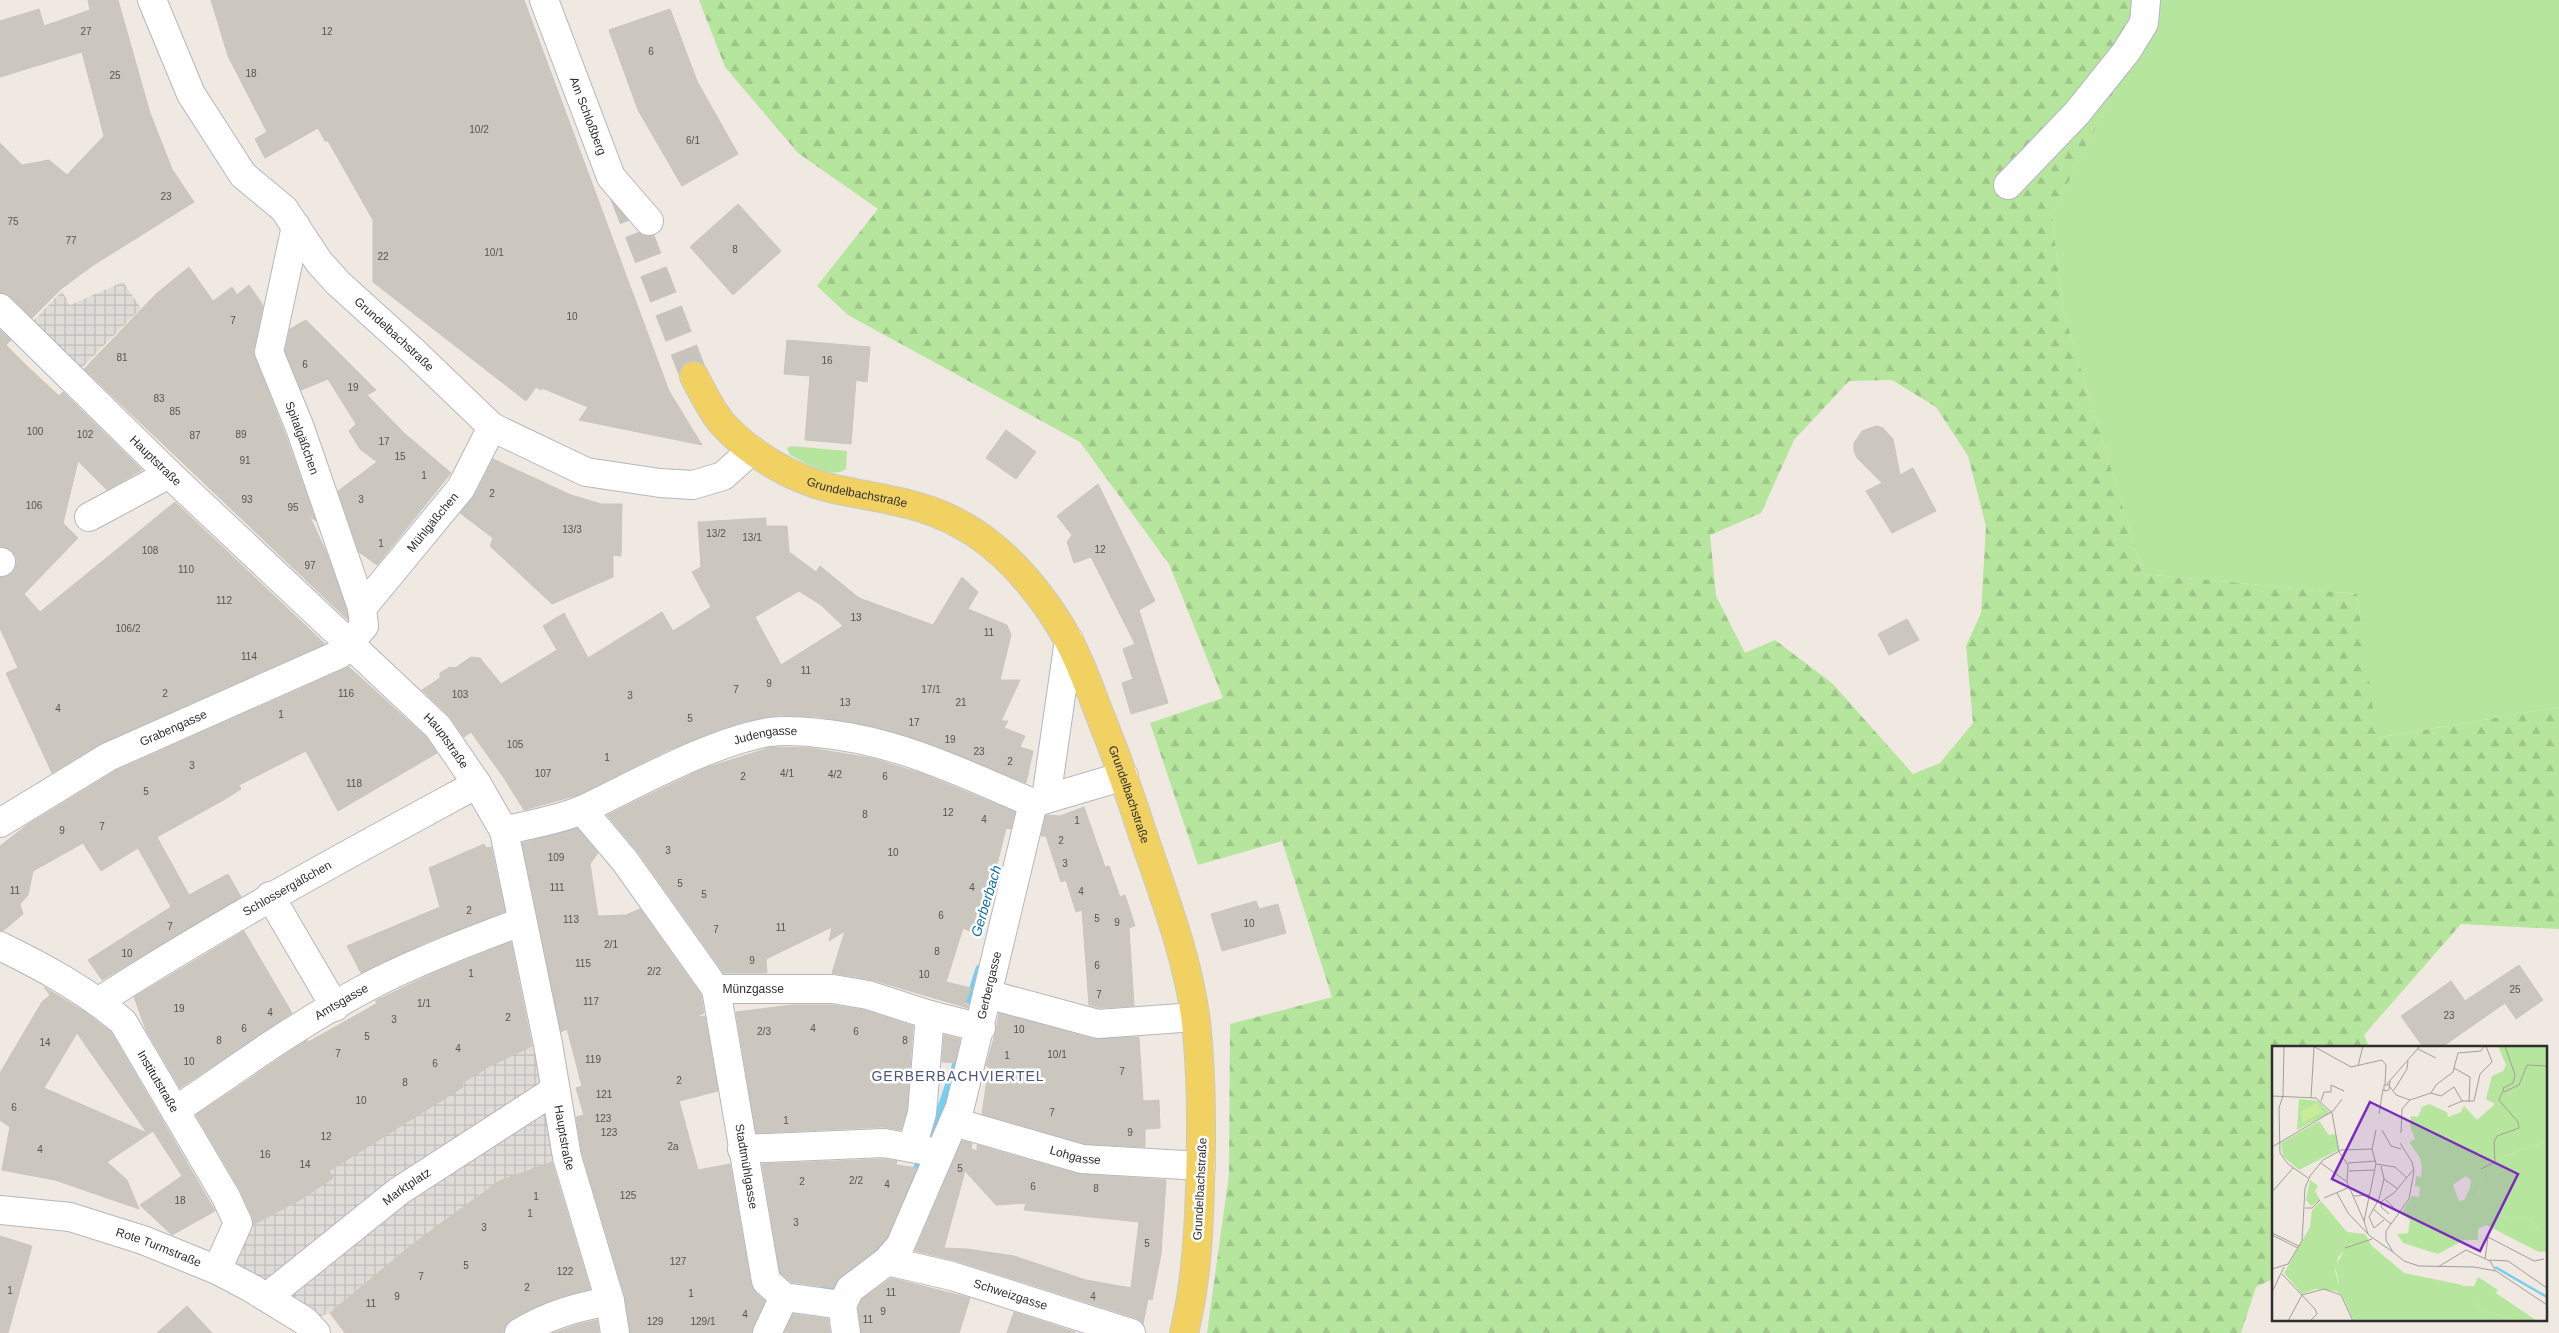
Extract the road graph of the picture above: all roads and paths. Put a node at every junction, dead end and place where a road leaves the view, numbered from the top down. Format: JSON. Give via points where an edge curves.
{"nodes":[{"id":1,"x":152,"y":0,"type":"edge"},
{"id":2,"x":544,"y":0,"type":"edge"},
{"id":3,"x":2146,"y":0,"type":"edge"},
{"id":4,"x":2008,"y":185,"type":"dead end"},
{"id":5,"x":650,"y":221,"type":"dead end"},
{"id":6,"x":296,"y":226,"type":"junction"},
{"id":7,"x":0,"y":308,"type":"edge"},
{"id":8,"x":694,"y":376,"type":"tunnel mouth"},
{"id":9,"x":492,"y":427,"type":"junction"},
{"id":10,"x":752,"y":450,"type":"junction"},
{"id":11,"x":169,"y":474,"type":"junction"},
{"id":12,"x":89,"y":517,"type":"dead end"},
{"id":13,"x":362,"y":608,"type":"junction"},
{"id":14,"x":1068,"y":640,"type":"junction"},
{"id":15,"x":350,"y":644,"type":"junction"},
{"id":16,"x":1124,"y":776,"type":"junction"},
{"id":17,"x":478,"y":784,"type":"junction"},
{"id":18,"x":1039,"y":801,"type":"junction"},
{"id":19,"x":582,"y":810,"type":"junction"},
{"id":20,"x":0,"y":823,"type":"edge"},
{"id":21,"x":504,"y":832,"type":"junction"},
{"id":22,"x":270,"y":896,"type":"junction"},
{"id":23,"x":521,"y":922,"type":"junction"},
{"id":24,"x":0,"y":946,"type":"edge"},
{"id":25,"x":716,"y":989,"type":"junction"},
{"id":26,"x":988,"y":994,"type":"junction"},
{"id":27,"x":101,"y":1003,"type":"junction"},
{"id":28,"x":335,"y":1007,"type":"junction"},
{"id":29,"x":930,"y":1015,"type":"junction"},
{"id":30,"x":1195,"y":1017,"type":"junction"},
{"id":31,"x":981,"y":1028,"type":"junction"},
{"id":32,"x":555,"y":1090,"type":"junction"},
{"id":33,"x":175,"y":1111,"type":"junction"},
{"id":34,"x":954,"y":1122,"type":"junction"},
{"id":35,"x":912,"y":1148,"type":"junction"},
{"id":36,"x":742,"y":1149,"type":"junction"},
{"id":37,"x":939,"y":1153,"type":"junction"},
{"id":38,"x":1201,"y":1166,"type":"junction"},
{"id":39,"x":0,"y":1210,"type":"edge"},
{"id":40,"x":886,"y":1261,"type":"junction"},
{"id":41,"x":218,"y":1270,"type":"junction"},
{"id":42,"x":784,"y":1297,"type":"junction"},
{"id":43,"x":267,"y":1298,"type":"junction"},
{"id":44,"x":610,"y":1301,"type":"junction"},
{"id":45,"x":842,"y":1305,"type":"junction"},
{"id":46,"x":305,"y":1329,"type":"edge"},
{"id":47,"x":519,"y":1333,"type":"edge"},
{"id":48,"x":615,"y":1333,"type":"edge"},
{"id":49,"x":767,"y":1333,"type":"edge"},
{"id":50,"x":846,"y":1333,"type":"edge"},
{"id":51,"x":1131,"y":1333,"type":"edge"},
{"id":52,"x":1184,"y":1333,"type":"edge"}],
"edges":[{"from":1,"to":6,"type":"street","name":"Grundelbachstraße","via":[[200,111],[243,175],[284,209]]},
{"from":2,"to":5,"type":"street","name":"Am Schloßberg","via":[[611,178]]},
{"from":3,"to":4,"type":"street","via":[[2144,22],[2126,52],[2077,113]]},
{"from":6,"to":9,"type":"street","name":"Grundelbachstraße","via":[[319,262]]},
{"from":6,"to":13,"type":"street","name":"Spitalgäßchen","via":[[269,352],[300,428]]},
{"from":7,"to":11,"type":"street","name":"Hauptstraße"},
{"from":8,"to":10,"type":"main road","name":"Grundelbachstraße","via":[[721,422]]},
{"from":9,"to":10,"type":"street","name":"Grundelbachstraße","via":[[586,472],[660,483],[693,485],[723,476]]},
{"from":9,"to":13,"type":"street","name":"Mühlgäßchen","via":[[461,488]]},
{"from":10,"to":14,"type":"main road","name":"Grundelbachstraße","via":[[774,464],[830,488],[913,503],[935,510],[975,533],[1026,580]]},
{"from":11,"to":12,"type":"street"},
{"from":11,"to":15,"type":"street","name":"Hauptstraße"},
{"from":13,"to":15,"type":"street","name":"Spitalgäßchen","via":[[364,626]]},
{"from":14,"to":16,"type":"main road","name":"Grundelbachstraße"},
{"from":14,"to":18,"type":"street","name":"Gerbergasse"},
{"from":15,"to":17,"type":"street","name":"Hauptstraße","via":[[438,727]]},
{"from":15,"to":20,"type":"street","name":"Grabengasse","via":[[340,654],[108,757]]},
{"from":16,"to":18,"type":"street"},
{"from":16,"to":30,"type":"main road","name":"Grundelbachstraße","via":[[1181,948]]},
{"from":17,"to":21,"type":"street","name":"Hauptstraße"},
{"from":17,"to":22,"type":"street","name":"Schlossergäßchen"},
{"from":18,"to":19,"type":"street","name":"Judengasse","via":[[890,745],[840,735],[793,731],[769,732],[709,751]]},
{"from":18,"to":26,"type":"street","name":"Gerbergasse"},
{"from":19,"to":21,"type":"street","name":"Judengasse"},
{"from":19,"to":25,"type":"street","name":"Münzgasse","via":[[625,861]]},
{"from":21,"to":23,"type":"street","name":"Hauptstraße"},
{"from":22,"to":27,"type":"street","name":"Schlossergäßchen","via":[[161,961]]},
{"from":22,"to":28,"type":"street"},
{"from":23,"to":28,"type":"street","name":"Amtsgasse","via":[[377,982]]},
{"from":23,"to":32,"type":"street","name":"Hauptstraße"},
{"from":24,"to":27,"type":"street","name":"Institutstraße"},
{"from":25,"to":29,"type":"street","name":"Münzgasse","via":[[833,989],[868,995]]},
{"from":25,"to":36,"type":"street","name":"Stadtmühlgasse"},
{"from":26,"to":30,"type":"street","via":[[1098,1024]]},
{"from":26,"to":31,"type":"street","name":"Gerbergasse"},
{"from":27,"to":33,"type":"street","name":"Institutstraße","via":[[122,1022]]},
{"from":28,"to":33,"type":"street","name":"Amtsgasse"},
{"from":29,"to":31,"type":"street","name":"Münzgasse"},
{"from":29,"to":35,"type":"street","via":[[922,1113]]},
{"from":30,"to":38,"type":"main road","name":"Grundelbachstraße","via":[[1202,1096]]},
{"from":31,"to":34,"type":"street","name":"Gerbergasse"},
{"from":32,"to":43,"type":"street","name":"Marktplatz","via":[[399,1191]]},
{"from":32,"to":44,"type":"street","name":"Hauptstraße","via":[[567,1157]]},
{"from":33,"to":41,"type":"street","name":"Institutstraße","via":[[238,1223]]},
{"from":34,"to":37,"type":"street","name":"Gerbergasse"},
{"from":34,"to":38,"type":"street","name":"Lohgasse","via":[[1082,1159]]},
{"from":35,"to":36,"type":"street","via":[[884,1144]]},
{"from":35,"to":37,"type":"street"},
{"from":36,"to":42,"type":"street","name":"Stadtmühlgasse","via":[[766,1281]]},
{"from":37,"to":40,"type":"street","name":"Gerbergasse","via":[[900,1246]]},
{"from":38,"to":52,"type":"main road","name":"Grundelbachstraße","via":[[1197,1249]]},
{"from":39,"to":41,"type":"street","name":"Rote Turmstraße","via":[[70,1217],[142,1240]]},
{"from":40,"to":45,"type":"street","name":"Gerbergasse","via":[[850,1290]]},
{"from":40,"to":51,"type":"street","name":"Schweizgasse","via":[[952,1276]]},
{"from":41,"to":43,"type":"street","name":"Rote Turmstraße"},
{"from":42,"to":45,"type":"street"},
{"from":42,"to":49,"type":"street"},
{"from":43,"to":46,"type":"street","name":"Rote Turmstraße"},
{"from":44,"to":47,"type":"street","via":[[574,1307],[539,1320]]},
{"from":44,"to":48,"type":"street","name":"Hauptstraße"},
{"from":45,"to":50,"type":"street"}]}
